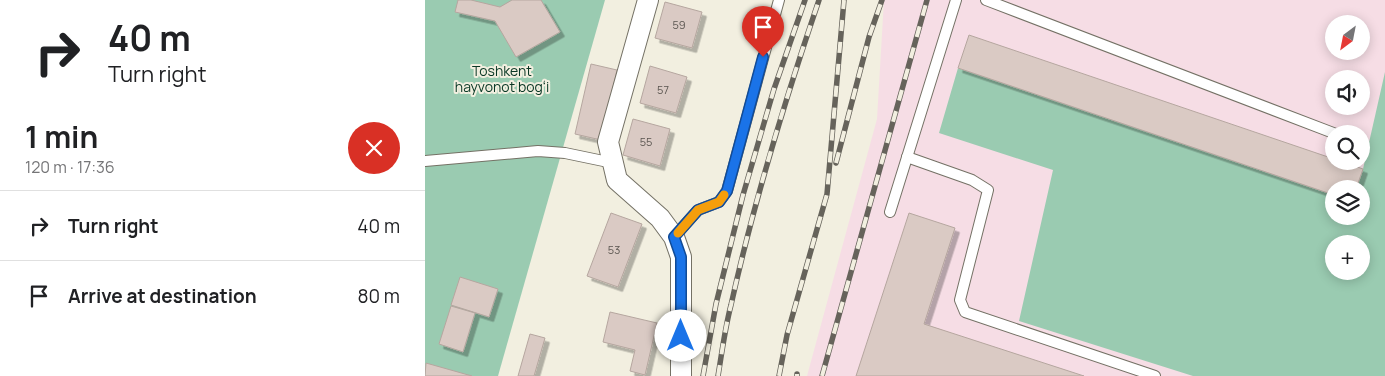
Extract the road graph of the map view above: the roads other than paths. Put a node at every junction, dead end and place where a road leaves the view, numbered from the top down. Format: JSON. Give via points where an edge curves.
{"nodes":[{"id":1,"x":648,"y":0,"type":"edge"},
{"id":2,"x":779,"y":0,"type":"edge"},
{"id":3,"x":956,"y":0,"type":"edge"},
{"id":4,"x":986,"y":0,"type":"edge"},
{"id":5,"x":1325,"y":130,"type":"edge"},
{"id":6,"x":907,"y":158,"type":"junction"},
{"id":7,"x":425,"y":161,"type":"edge"},
{"id":8,"x":613,"y":163,"type":"junction"},
{"id":9,"x":891,"y":212,"type":"dead end"},
{"id":10,"x":674,"y":237,"type":"junction"},
{"id":11,"x":681,"y":376,"type":"edge"},
{"id":12,"x":1155,"y":376,"type":"edge"}],
"edges":[{"from":1,"to":8,"type":"street","via":[[608,142]]},
{"from":2,"to":10,"type":"lane","via":[[727,191],[719,202],[698,210]]},
{"from":3,"to":6,"type":"lane"},
{"from":4,"to":5,"type":"lane"},
{"from":6,"to":9,"type":"lane"},
{"from":6,"to":12,"type":"lane","via":[[972,180],[988,190],[960,300],[965,312]]},
{"from":7,"to":8,"type":"lane","via":[[538,151],[565,152]]},
{"from":8,"to":10,"type":"street","via":[[617,180],[661,218]]},
{"from":10,"to":11,"type":"street","via":[[681,257]]}]}
